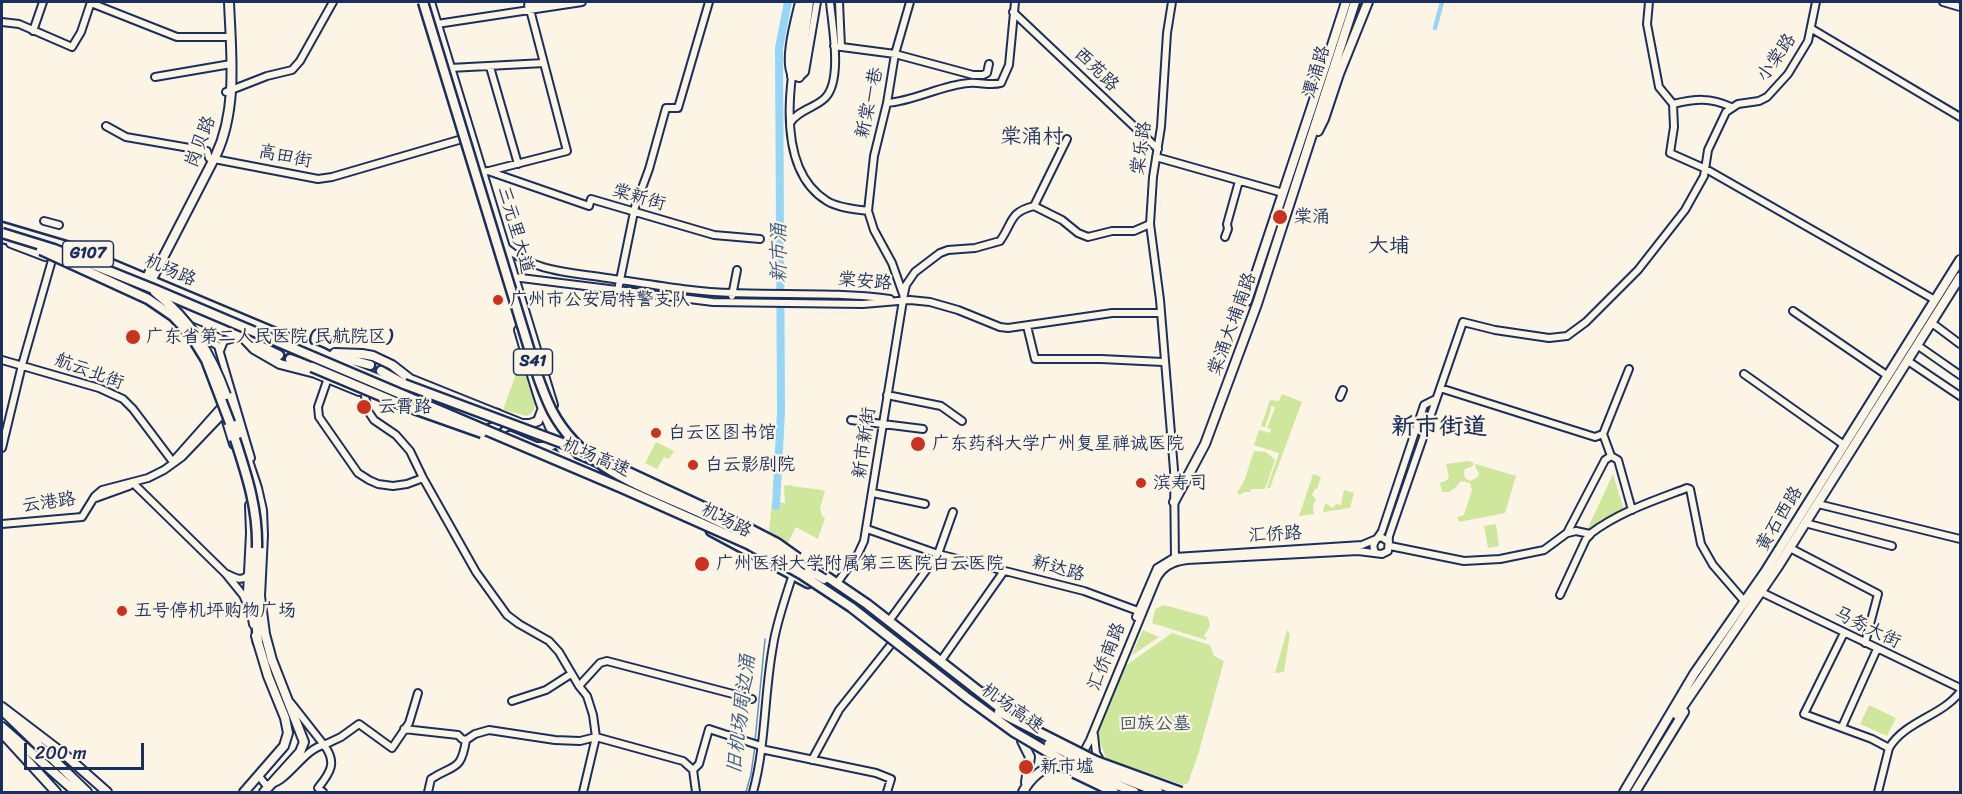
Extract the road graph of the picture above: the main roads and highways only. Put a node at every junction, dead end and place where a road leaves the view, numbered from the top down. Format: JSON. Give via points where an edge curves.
{"nodes":[{"id":1,"x":224,"y":2,"type":"edge"},
{"id":2,"x":229,"y":2,"type":"edge"},
{"id":3,"x":422,"y":2,"type":"edge"},
{"id":4,"x":430,"y":2,"type":"edge"},
{"id":5,"x":801,"y":2,"type":"edge"},
{"id":6,"x":809,"y":2,"type":"edge"},
{"id":7,"x":1341,"y":2,"type":"edge"},
{"id":8,"x":1346,"y":2,"type":"edge"},
{"id":9,"x":1355,"y":2,"type":"edge"},
{"id":10,"x":1360,"y":2,"type":"edge"},
{"id":11,"x":1368,"y":2,"type":"edge"},
{"id":12,"x":425,"y":17,"type":"junction"},
{"id":13,"x":435,"y":19,"type":"junction"},
{"id":14,"x":228,"y":37,"type":"junction"},
{"id":15,"x":1338,"y":54,"type":"junction"},
{"id":16,"x":797,"y":64,"type":"junction"},
{"id":17,"x":796,"y":77,"type":"road end"},
{"id":18,"x":1317,"y":107,"type":"junction"},
{"id":19,"x":1297,"y":147,"type":"junction"},
{"id":20,"x":1307,"y":151,"type":"junction"},
{"id":21,"x":2,"y":234,"type":"edge"},
{"id":22,"x":28,"y":234,"type":"junction"},
{"id":23,"x":1960,"y":260,"type":"edge"},
{"id":24,"x":108,"y":272,"type":"junction"},
{"id":25,"x":1960,"y":277,"type":"edge"},
{"id":26,"x":149,"y":280,"type":"junction"},
{"id":27,"x":141,"y":290,"type":"junction"},
{"id":28,"x":1247,"y":301,"type":"road end"},
{"id":29,"x":233,"y":327,"type":"junction"},
{"id":30,"x":246,"y":339,"type":"junction"},
{"id":31,"x":324,"y":353,"type":"junction"},
{"id":32,"x":279,"y":355,"type":"dead end"},
{"id":33,"x":290,"y":359,"type":"dead end"},
{"id":34,"x":370,"y":365,"type":"dead end"},
{"id":35,"x":381,"y":371,"type":"dead end"},
{"id":36,"x":375,"y":386,"type":"junction"},
{"id":37,"x":543,"y":408,"type":"junction"},
{"id":38,"x":497,"y":414,"type":"junction"},
{"id":39,"x":560,"y":422,"type":"junction"},
{"id":40,"x":230,"y":423,"type":"dead end"},
{"id":41,"x":526,"y":426,"type":"junction"},
{"id":42,"x":490,"y":429,"type":"junction"},
{"id":43,"x":235,"y":439,"type":"dead end"},
{"id":44,"x":556,"y":440,"type":"junction"},
{"id":45,"x":524,"y":441,"type":"junction"},
{"id":46,"x":538,"y":447,"type":"junction"},
{"id":47,"x":590,"y":456,"type":"junction"},
{"id":48,"x":554,"y":459,"type":"junction"},
{"id":49,"x":570,"y":460,"type":"junction"},
{"id":50,"x":584,"y":467,"type":"junction"},
{"id":51,"x":1174,"y":501,"type":"road end"},
{"id":52,"x":1796,"y":530,"type":"junction"},
{"id":53,"x":766,"y":544,"type":"junction"},
{"id":54,"x":1789,"y":544,"type":"junction"},
{"id":55,"x":824,"y":579,"type":"junction"},
{"id":56,"x":258,"y":642,"type":"junction"},
{"id":57,"x":1698,"y":677,"type":"junction"},
{"id":58,"x":2,"y":708,"type":"edge"},
{"id":59,"x":999,"y":712,"type":"junction"},
{"id":60,"x":1672,"y":719,"type":"junction"},
{"id":61,"x":2,"y":727,"type":"edge"},
{"id":62,"x":1014,"y":732,"type":"junction"},
{"id":63,"x":2,"y":733,"type":"edge"},
{"id":64,"x":1022,"y":741,"type":"junction"},
{"id":65,"x":1080,"y":773,"type":"junction"},
{"id":66,"x":56,"y":792,"type":"edge"},
{"id":67,"x":76,"y":792,"type":"edge"},
{"id":68,"x":87,"y":792,"type":"edge"},
{"id":69,"x":107,"y":792,"type":"edge"},
{"id":70,"x":244,"y":792,"type":"edge"},
{"id":71,"x":264,"y":792,"type":"edge"},
{"id":72,"x":1022,"y":792,"type":"edge"},
{"id":73,"x":1114,"y":792,"type":"edge"},
{"id":74,"x":1125,"y":792,"type":"edge"},
{"id":75,"x":1134,"y":792,"type":"edge"},
{"id":76,"x":1158,"y":792,"type":"edge"},
{"id":77,"x":1163,"y":792,"type":"edge"},
{"id":78,"x":1181,"y":792,"type":"edge"},
{"id":79,"x":1618,"y":792,"type":"edge"},
{"id":80,"x":1624,"y":792,"type":"edge"},
{"id":81,"x":1629,"y":792,"type":"edge"},
{"id":82,"x":1635,"y":792,"type":"edge"}],
"edges":[{"from":1,"to":14,"type":"main road","name":"岗贝路"},
{"from":2,"to":14,"type":"main road","name":"岗贝路"},
{"from":3,"to":12,"type":"main road","name":"三元里大道"},
{"from":3,"to":55,"type":"highway","name":"机场高速","number":"S41","bridge":true,"via":[[533,362],[560,424],[579,447],[610,471],[757,540]]},
{"from":4,"to":13,"type":"main road","name":"三元里大道"},
{"from":5,"to":16,"type":"main road"},
{"from":6,"to":16,"type":"main road"},
{"from":7,"to":19,"type":"main road"},
{"from":8,"to":18,"type":"main road","name":"潭涌路"},
{"from":9,"to":15,"type":"main road","name":"潭涌路"},
{"from":10,"to":15,"type":"main road"},
{"from":11,"to":20,"type":"main road","via":[[1324,119]]},
{"from":12,"to":13,"type":"main road"},
{"from":12,"to":37,"type":"main road","name":"三元里大道"},
{"from":13,"to":39,"type":"main road","name":"三元里大道"},
{"from":14,"to":26,"type":"main road","name":"岗贝路","via":[[224,133]]},
{"from":15,"to":18,"type":"main road","name":"潭涌路"},
{"from":16,"to":17,"type":"main road"},
{"from":18,"to":19,"type":"main road","name":"潭涌路"},
{"from":18,"to":20,"type":"main road","name":"潭涌路"},
{"from":19,"to":28,"type":"main road","name":"棠涌大埔南路"},
{"from":20,"to":51,"type":"main road","name":"棠涌大埔南路","via":[[1257,304],[1205,444]]},
{"from":21,"to":22,"type":"highway","name":"机场路"},
{"from":21,"to":24,"type":"highway","name":"机场路","via":[[53,256]]},
{"from":21,"to":40,"type":"highway","bridge":true,"via":[[148,299],[173,316],[206,360]]},
{"from":21,"to":48,"type":"highway","name":"机场高速","bridge":true,"via":[[102,268]]},
{"from":22,"to":24,"type":"main road"},
{"from":22,"to":26,"type":"highway","name":"机场路","number":"G107"},
{"from":23,"to":52,"type":"main road","name":"黄石西路","via":[[1844,445]]},
{"from":24,"to":27,"type":"highway","name":"机场路"},
{"from":24,"to":71,"type":"main road","bridge":true,"via":[[146,285],[182,316],[206,349],[257,488],[263,535],[262,619],[272,660],[303,746]]},
{"from":25,"to":52,"type":"main road","name":"黄石西路","via":[[1818,504]]},
{"from":26,"to":31,"type":"highway","name":"机场路"},
{"from":27,"to":29,"type":"highway","name":"机场路"},
{"from":27,"to":30,"type":"main road","via":[[188,316]]},
{"from":27,"to":56,"type":"main road","via":[[183,329],[200,357],[241,464],[251,533],[248,593]]},
{"from":29,"to":30,"type":"main road"},
{"from":29,"to":36,"type":"highway","name":"机场路"},
{"from":30,"to":32,"type":"highway"},
{"from":30,"to":36,"type":"main road","via":[[254,349],[292,368],[356,390]]},
{"from":31,"to":34,"type":"highway"},
{"from":31,"to":38,"type":"main road","name":"机场路","via":[[369,355],[388,363],[410,380]]},
{"from":31,"to":53,"type":"highway","bridge":true,"via":[[353,369],[567,450],[725,529]]},
{"from":33,"to":48,"type":"highway","bridge":true,"via":[[414,410]]},
{"from":35,"to":55,"type":"highway","bridge":true,"via":[[405,384],[573,447],[706,507],[777,543]]},
{"from":36,"to":42,"type":"highway","name":"机场路"},
{"from":37,"to":41,"type":"main road","via":[[538,421]]},
{"from":37,"to":44,"type":"main road","name":"三元里大道"},
{"from":38,"to":41,"type":"main road","name":"机场路"},
{"from":38,"to":42,"type":"highway","via":[[497,425]]},
{"from":39,"to":44,"type":"main road"},
{"from":39,"to":47,"type":"main road","name":"三元里大道","via":[[568,437]]},
{"from":41,"to":44,"type":"main road","name":"机场路"},
{"from":41,"to":45,"type":"highway","via":[[531,436]]},
{"from":42,"to":45,"type":"highway","name":"机场路"},
{"from":43,"to":56,"type":"highway","bridge":true,"via":[[254,499]]},
{"from":44,"to":46,"type":"main road","via":[[550,446]]},
{"from":44,"to":47,"type":"main road","name":"机场路"},
{"from":44,"to":49,"type":"main road","name":"三元里大道"},
{"from":45,"to":46,"type":"highway","name":"机场路"},
{"from":46,"to":49,"type":"highway","name":"机场路"},
{"from":47,"to":50,"type":"highway","via":[[579,457]]},
{"from":47,"to":53,"type":"main road","name":"机场路","via":[[718,516]]},
{"from":48,"to":62,"type":"highway","name":"机场高速","bridge":true,"via":[[722,531],[787,566],[868,619]]},
{"from":49,"to":50,"type":"highway","name":"机场路"},
{"from":50,"to":64,"type":"highway","name":"机场路","via":[[793,574],[846,606]]},
{"from":52,"to":54,"type":"main road","name":"黄石西路"},
{"from":53,"to":77,"type":"highway","name":"机场路","via":[[837,583],[965,682],[1010,707],[1025,725],[1078,758]]},
{"from":54,"to":57,"type":"main road","name":"黄石西路","via":[[1745,602]]},
{"from":54,"to":57,"type":"main road","name":"黄石西路","via":[[1761,592]]},
{"from":55,"to":59,"type":"highway","name":"机场高速","number":"S41"},
{"from":56,"to":70,"type":"main road","via":[[288,733],[284,747]]},
{"from":57,"to":60,"type":"main road","name":"黄石西路"},
{"from":57,"to":79,"type":"main road","via":[[1680,693]]},
{"from":57,"to":82,"type":"main road","via":[[1683,714]]},
{"from":58,"to":68,"type":"main road"},
{"from":58,"to":69,"type":"main road"},
{"from":59,"to":76,"type":"highway","name":"机场高速","number":"S41","bridge":true,"via":[[1071,756]]},
{"from":59,"to":78,"type":"highway","bridge":true,"via":[[1096,761]]},
{"from":60,"to":80,"type":"main road","name":"黄石西路"},
{"from":60,"to":81,"type":"main road","name":"黄石西路"},
{"from":61,"to":67,"type":"main road"},
{"from":62,"to":73,"type":"highway","bridge":true,"via":[[1072,771]]},
{"from":62,"to":75,"type":"highway","name":"机场高速","bridge":true,"via":[[1070,765]]},
{"from":63,"to":66,"type":"main road"},
{"from":64,"to":65,"type":"highway","name":"机场路"},
{"from":64,"to":72,"type":"main road","via":[[1030,757]]},
{"from":65,"to":72,"type":"main road","via":[[1060,766],[1044,770]]},
{"from":65,"to":74,"type":"highway","name":"机场路"}]}
